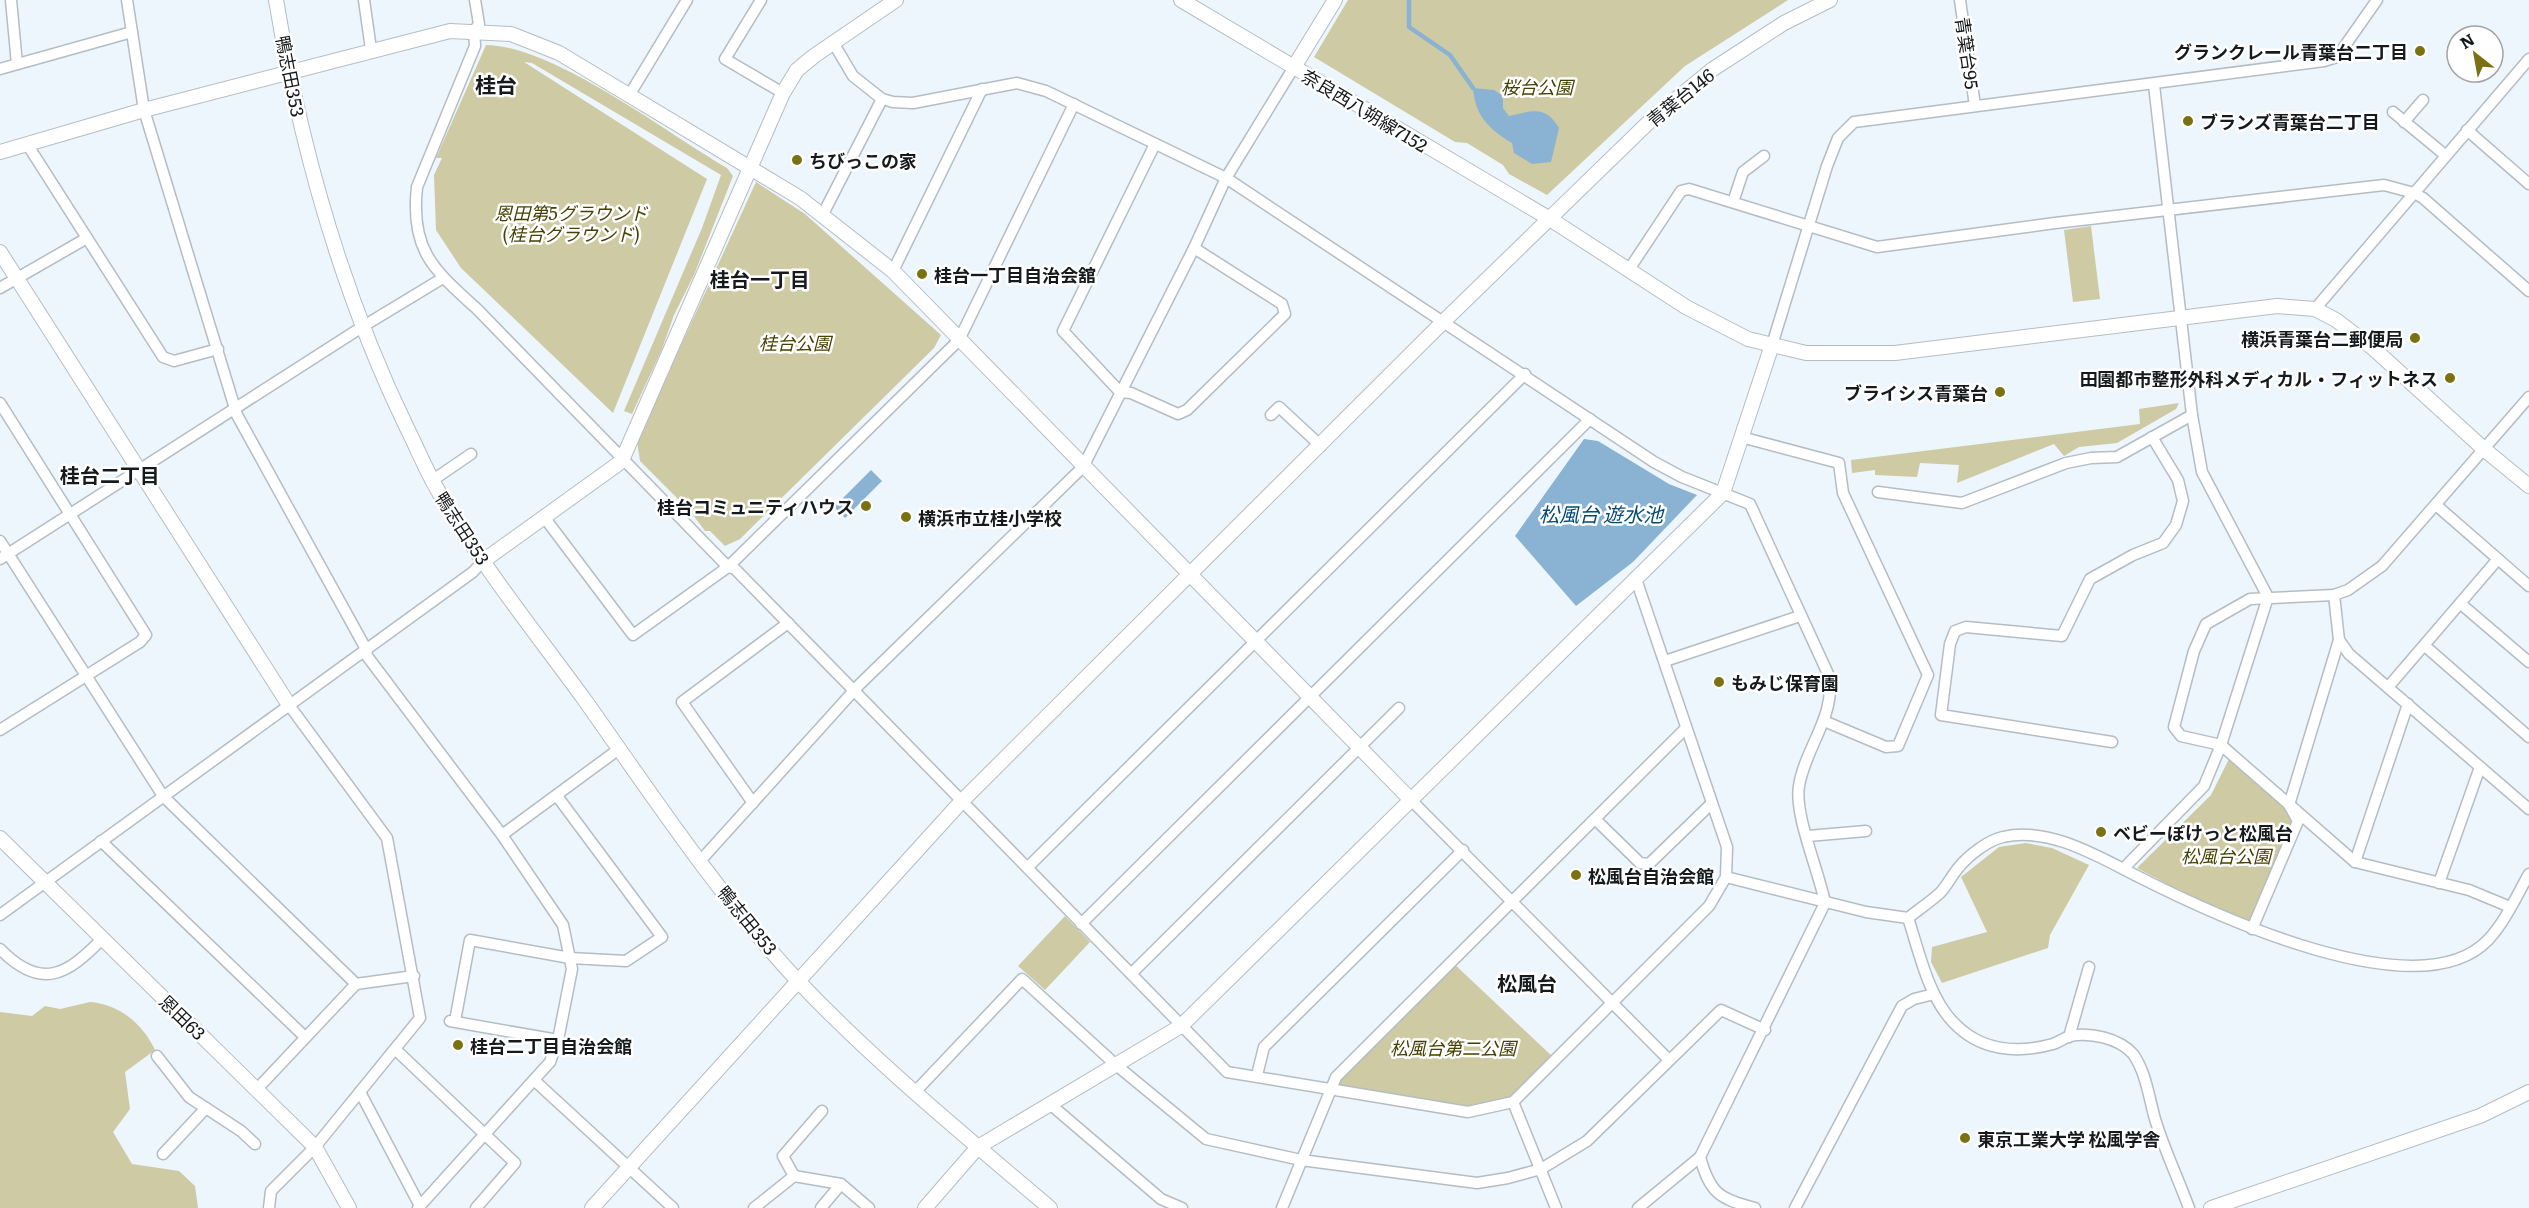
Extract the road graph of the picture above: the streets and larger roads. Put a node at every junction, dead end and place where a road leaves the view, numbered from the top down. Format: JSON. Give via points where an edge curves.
{"nodes":[{"id":1,"x":11,"y":0,"type":"edge"},
{"id":2,"x":127,"y":0,"type":"edge"},
{"id":3,"x":276,"y":0,"type":"edge"},
{"id":4,"x":364,"y":0,"type":"edge"},
{"id":5,"x":475,"y":0,"type":"edge"},
{"id":6,"x":687,"y":0,"type":"edge"},
{"id":7,"x":761,"y":0,"type":"edge"},
{"id":8,"x":896,"y":0,"type":"edge"},
{"id":9,"x":1181,"y":0,"type":"edge"},
{"id":10,"x":1335,"y":0,"type":"edge"},
{"id":11,"x":1830,"y":0,"type":"edge"},
{"id":12,"x":1960,"y":0,"type":"edge"},
{"id":13,"x":2377,"y":0,"type":"edge"},
{"id":14,"x":474,"y":30,"type":"junction"},
{"id":15,"x":132,"y":32,"type":"junction"},
{"id":16,"x":834,"y":44,"type":"junction"},
{"id":17,"x":371,"y":49,"type":"junction"},
{"id":18,"x":2529,"y":59,"type":"edge"},
{"id":19,"x":17,"y":64,"type":"junction"},
{"id":20,"x":1294,"y":67,"type":"junction"},
{"id":21,"x":0,"y":69,"type":"edge"},
{"id":22,"x":288,"y":71,"type":"junction"},
{"id":23,"x":2154,"y":85,"type":"junction"},
{"id":24,"x":982,"y":89,"type":"junction"},
{"id":25,"x":783,"y":93,"type":"junction"},
{"id":26,"x":630,"y":94,"type":"junction"},
{"id":27,"x":882,"y":99,"type":"junction"},
{"id":28,"x":2423,"y":100,"type":"dead end"},
{"id":29,"x":1074,"y":104,"type":"junction"},
{"id":30,"x":1975,"y":106,"type":"junction"},
{"id":31,"x":144,"y":110,"type":"junction"},
{"id":32,"x":2393,"y":112,"type":"dead end"},
{"id":33,"x":2404,"y":122,"type":"junction"},
{"id":34,"x":2467,"y":130,"type":"junction"},
{"id":35,"x":27,"y":144,"type":"junction"},
{"id":36,"x":1155,"y":144,"type":"junction"},
{"id":37,"x":0,"y":152,"type":"edge"},
{"id":38,"x":2445,"y":155,"type":"junction"},
{"id":39,"x":1764,"y":156,"type":"dead end"},
{"id":40,"x":750,"y":167,"type":"junction"},
{"id":41,"x":1226,"y":178,"type":"junction"},
{"id":42,"x":2529,"y":184,"type":"edge"},
{"id":43,"x":2414,"y":193,"type":"junction"},
{"id":44,"x":1733,"y":202,"type":"junction"},
{"id":45,"x":2169,"y":210,"type":"junction"},
{"id":46,"x":823,"y":214,"type":"junction"},
{"id":47,"x":1550,"y":219,"type":"junction"},
{"id":48,"x":1809,"y":226,"type":"junction"},
{"id":49,"x":87,"y":238,"type":"junction"},
{"id":50,"x":1194,"y":248,"type":"junction"},
{"id":51,"x":0,"y":252,"type":"edge"},
{"id":52,"x":1628,"y":271,"type":"junction"},
{"id":53,"x":893,"y":272,"type":"junction"},
{"id":54,"x":443,"y":279,"type":"junction"},
{"id":55,"x":17,"y":280,"type":"junction"},
{"id":56,"x":0,"y":288,"type":"edge"},
{"id":57,"x":2529,"y":291,"type":"edge"},
{"id":58,"x":2315,"y":309,"type":"junction"},
{"id":59,"x":2181,"y":319,"type":"junction"},
{"id":60,"x":1443,"y":322,"type":"junction"},
{"id":61,"x":362,"y":327,"type":"junction"},
{"id":62,"x":959,"y":340,"type":"junction"},
{"id":63,"x":1772,"y":345,"type":"junction"},
{"id":64,"x":218,"y":350,"type":"junction"},
{"id":65,"x":1525,"y":374,"type":"junction"},
{"id":66,"x":1120,"y":392,"type":"junction"},
{"id":67,"x":2529,"y":397,"type":"edge"},
{"id":68,"x":0,"y":403,"type":"edge"},
{"id":69,"x":1279,"y":407,"type":"dead end"},
{"id":70,"x":236,"y":408,"type":"junction"},
{"id":71,"x":2192,"y":415,"type":"junction"},
{"id":72,"x":1590,"y":419,"type":"junction"},
{"id":73,"x":1741,"y":437,"type":"junction"},
{"id":74,"x":2152,"y":437,"type":"junction"},
{"id":75,"x":1320,"y":446,"type":"junction"},
{"id":76,"x":2485,"y":450,"type":"junction"},
{"id":77,"x":471,"y":454,"type":"dead end"},
{"id":78,"x":623,"y":458,"type":"junction"},
{"id":79,"x":1083,"y":467,"type":"junction"},
{"id":80,"x":139,"y":471,"type":"junction"},
{"id":81,"x":433,"y":480,"type":"junction"},
{"id":82,"x":2529,"y":486,"type":"edge"},
{"id":83,"x":1878,"y":492,"type":"dead end"},
{"id":84,"x":1723,"y":493,"type":"junction"},
{"id":85,"x":2436,"y":505,"type":"junction"},
{"id":86,"x":70,"y":515,"type":"junction"},
{"id":87,"x":544,"y":517,"type":"junction"},
{"id":88,"x":0,"y":541,"type":"edge"},
{"id":89,"x":4,"y":556,"type":"edge"},
{"id":90,"x":2498,"y":559,"type":"junction"},
{"id":91,"x":483,"y":561,"type":"junction"},
{"id":92,"x":728,"y":567,"type":"junction"},
{"id":93,"x":1191,"y":575,"type":"junction"},
{"id":94,"x":1636,"y":579,"type":"junction"},
{"id":95,"x":2529,"y":586,"type":"edge"},
{"id":96,"x":2334,"y":595,"type":"junction"},
{"id":97,"x":2268,"y":597,"type":"junction"},
{"id":98,"x":2461,"y":604,"type":"junction"},
{"id":99,"x":1800,"y":616,"type":"junction"},
{"id":100,"x":788,"y":623,"type":"junction"},
{"id":101,"x":2339,"y":640,"type":"junction"},
{"id":102,"x":1256,"y":641,"type":"junction"},
{"id":103,"x":2425,"y":646,"type":"junction"},
{"id":104,"x":366,"y":649,"type":"junction"},
{"id":105,"x":1665,"y":661,"type":"junction"},
{"id":106,"x":2529,"y":662,"type":"edge"},
{"id":107,"x":87,"y":676,"type":"junction"},
{"id":108,"x":2388,"y":686,"type":"junction"},
{"id":109,"x":854,"y":692,"type":"junction"},
{"id":110,"x":1310,"y":699,"type":"junction"},
{"id":111,"x":2408,"y":704,"type":"junction"},
{"id":112,"x":289,"y":705,"type":"junction"},
{"id":113,"x":1399,"y":708,"type":"dead end"},
{"id":114,"x":1824,"y":721,"type":"junction"},
{"id":115,"x":1686,"y":728,"type":"junction"},
{"id":116,"x":0,"y":730,"type":"edge"},
{"id":117,"x":2529,"y":737,"type":"edge"},
{"id":118,"x":2112,"y":742,"type":"dead end"},
{"id":119,"x":2221,"y":745,"type":"junction"},
{"id":120,"x":1360,"y":748,"type":"junction"},
{"id":121,"x":619,"y":749,"type":"junction"},
{"id":122,"x":2480,"y":767,"type":"junction"},
{"id":123,"x":163,"y":796,"type":"junction"},
{"id":124,"x":557,"y":796,"type":"junction"},
{"id":125,"x":1412,"y":800,"type":"junction"},
{"id":126,"x":961,"y":802,"type":"junction"},
{"id":127,"x":753,"y":803,"type":"junction"},
{"id":128,"x":1711,"y":804,"type":"junction"},
{"id":129,"x":2289,"y":806,"type":"junction"},
{"id":130,"x":2529,"y":809,"type":"edge"},
{"id":131,"x":1595,"y":819,"type":"junction"},
{"id":132,"x":1866,"y":831,"type":"dead end"},
{"id":133,"x":502,"y":836,"type":"junction"},
{"id":134,"x":1808,"y":836,"type":"junction"},
{"id":135,"x":0,"y":838,"type":"edge"},
{"id":136,"x":101,"y":842,"type":"junction"},
{"id":137,"x":1463,"y":850,"type":"junction"},
{"id":138,"x":701,"y":860,"type":"junction"},
{"id":139,"x":2355,"y":862,"type":"junction"},
{"id":140,"x":1028,"y":867,"type":"junction"},
{"id":141,"x":2124,"y":868,"type":"junction"},
{"id":142,"x":2529,"y":874,"type":"edge"},
{"id":143,"x":1726,"y":877,"type":"junction"},
{"id":144,"x":43,"y":881,"type":"junction"},
{"id":145,"x":2439,"y":883,"type":"junction"},
{"id":146,"x":1514,"y":901,"type":"junction"},
{"id":147,"x":1825,"y":903,"type":"junction"},
{"id":148,"x":2510,"y":907,"type":"junction"},
{"id":149,"x":0,"y":915,"type":"edge"},
{"id":150,"x":1908,"y":918,"type":"junction"},
{"id":151,"x":1081,"y":924,"type":"junction"},
{"id":152,"x":2252,"y":929,"type":"junction"},
{"id":153,"x":102,"y":939,"type":"junction"},
{"id":154,"x":0,"y":949,"type":"edge"},
{"id":155,"x":570,"y":958,"type":"junction"},
{"id":156,"x":2089,"y":967,"type":"dead end"},
{"id":157,"x":1132,"y":973,"type":"junction"},
{"id":158,"x":414,"y":976,"type":"junction"},
{"id":159,"x":798,"y":980,"type":"junction"},
{"id":160,"x":356,"y":984,"type":"junction"},
{"id":161,"x":1934,"y":994,"type":"junction"},
{"id":162,"x":1613,"y":1002,"type":"junction"},
{"id":163,"x":1181,"y":1026,"type":"junction"},
{"id":164,"x":1765,"y":1030,"type":"junction"},
{"id":165,"x":2069,"y":1036,"type":"junction"},
{"id":166,"x":305,"y":1037,"type":"junction"},
{"id":167,"x":558,"y":1040,"type":"junction"},
{"id":168,"x":396,"y":1050,"type":"junction"},
{"id":169,"x":158,"y":1056,"type":"dead end"},
{"id":170,"x":1669,"y":1060,"type":"junction"},
{"id":171,"x":1116,"y":1065,"type":"junction"},
{"id":172,"x":1257,"y":1075,"type":"junction"},
{"id":173,"x":535,"y":1081,"type":"junction"},
{"id":174,"x":257,"y":1089,"type":"junction"},
{"id":175,"x":1331,"y":1089,"type":"junction"},
{"id":176,"x":360,"y":1092,"type":"junction"},
{"id":177,"x":915,"y":1092,"type":"junction"},
{"id":178,"x":2529,"y":1092,"type":"edge"},
{"id":179,"x":1513,"y":1102,"type":"junction"},
{"id":180,"x":1050,"y":1104,"type":"junction"},
{"id":181,"x":206,"y":1108,"type":"junction"},
{"id":182,"x":822,"y":1111,"type":"dead end"},
{"id":183,"x":486,"y":1134,"type":"junction"},
{"id":184,"x":255,"y":1144,"type":"dead end"},
{"id":185,"x":315,"y":1147,"type":"junction"},
{"id":186,"x":978,"y":1147,"type":"junction"},
{"id":187,"x":163,"y":1154,"type":"dead end"},
{"id":188,"x":1700,"y":1157,"type":"junction"},
{"id":189,"x":1302,"y":1160,"type":"junction"},
{"id":190,"x":629,"y":1168,"type":"junction"},
{"id":191,"x":1541,"y":1169,"type":"junction"},
{"id":192,"x":794,"y":1176,"type":"junction"},
{"id":193,"x":842,"y":1184,"type":"junction"},
{"id":194,"x":419,"y":1207,"type":"edge"},
{"id":195,"x":268,"y":1208,"type":"edge"},
{"id":196,"x":349,"y":1208,"type":"edge"},
{"id":197,"x":476,"y":1208,"type":"edge"},
{"id":198,"x":592,"y":1208,"type":"edge"},
{"id":199,"x":673,"y":1208,"type":"edge"},
{"id":200,"x":754,"y":1208,"type":"edge"},
{"id":201,"x":820,"y":1208,"type":"edge"},
{"id":202,"x":869,"y":1208,"type":"edge"},
{"id":203,"x":925,"y":1208,"type":"edge"},
{"id":204,"x":1050,"y":1208,"type":"edge"},
{"id":205,"x":1182,"y":1208,"type":"edge"},
{"id":206,"x":1282,"y":1208,"type":"edge"},
{"id":207,"x":1556,"y":1208,"type":"edge"},
{"id":208,"x":1638,"y":1208,"type":"edge"},
{"id":209,"x":1755,"y":1208,"type":"edge"},
{"id":210,"x":1795,"y":1208,"type":"edge"},
{"id":211,"x":2189,"y":1208,"type":"edge"},
{"id":212,"x":2211,"y":1208,"type":"edge"}],
"edges":[{"from":1,"to":19,"type":"street"},
{"from":2,"to":15,"type":"street"},
{"from":3,"to":22,"type":"street","name":"鴨志田353","number":"鴨志田353"},
{"from":4,"to":17,"type":"street"},
{"from":5,"to":14,"type":"street","via":[[479,24]]},
{"from":6,"to":26,"type":"street"},
{"from":7,"to":25,"type":"street","via":[[725,59]]},
{"from":8,"to":16,"type":"street"},
{"from":9,"to":20,"type":"street","name":"奈良西八朔線7152"},
{"from":10,"to":20,"type":"street"},
{"from":11,"to":47,"type":"street","name":"青葉台146","via":[[1784,23],[1713,69],[1651,120]]},
{"from":12,"to":30,"type":"street","name":"青葉台95"},
{"from":13,"to":23,"type":"street","via":[[2337,57]]},
{"from":14,"to":17,"type":"street","via":[[450,30]]},
{"from":14,"to":26,"type":"street","via":[[512,34],[549,49]]},
{"from":14,"to":54,"type":"street","via":[[475,46],[417,187],[414,211],[419,241]]},
{"from":15,"to":19,"type":"street"},
{"from":15,"to":31,"type":"street"},
{"from":16,"to":25,"type":"street","via":[[797,70]]},
{"from":16,"to":27,"type":"street","via":[[853,76]]},
{"from":17,"to":22,"type":"street","via":[[297,72]]},
{"from":18,"to":34,"type":"street"},
{"from":19,"to":21,"type":"street"},
{"from":20,"to":41,"type":"street"},
{"from":20,"to":47,"type":"street","name":"奈良西八朔線7152"},
{"from":22,"to":31,"type":"street"},
{"from":22,"to":61,"type":"street","name":"鴨志田353","number":"鴨志田353","via":[[314,183]]},
{"from":23,"to":30,"type":"street"},
{"from":23,"to":45,"type":"street"},
{"from":24,"to":27,"type":"street","via":[[913,103]]},
{"from":24,"to":29,"type":"street","via":[[1017,83]]},
{"from":24,"to":53,"type":"street"},
{"from":25,"to":40,"type":"street"},
{"from":26,"to":40,"type":"street"},
{"from":27,"to":46,"type":"street"},
{"from":28,"to":33,"type":"street"},
{"from":29,"to":36,"type":"street"},
{"from":29,"to":62,"type":"street"},
{"from":30,"to":48,"type":"street","via":[[1854,122],[1838,138]]},
{"from":31,"to":35,"type":"street"},
{"from":31,"to":64,"type":"street"},
{"from":32,"to":33,"type":"street"},
{"from":33,"to":38,"type":"street"},
{"from":34,"to":38,"type":"street"},
{"from":34,"to":42,"type":"street"},
{"from":35,"to":37,"type":"street"},
{"from":35,"to":49,"type":"street"},
{"from":36,"to":41,"type":"street"},
{"from":36,"to":66,"type":"street","via":[[1063,331]]},
{"from":38,"to":43,"type":"street"},
{"from":39,"to":44,"type":"street","via":[[1743,172]]},
{"from":40,"to":46,"type":"street"},
{"from":40,"to":78,"type":"street"},
{"from":41,"to":50,"type":"street"},
{"from":41,"to":60,"type":"street"},
{"from":43,"to":45,"type":"street","via":[[2384,185]]},
{"from":43,"to":57,"type":"street"},
{"from":43,"to":58,"type":"street"},
{"from":44,"to":48,"type":"street"},
{"from":44,"to":52,"type":"street","via":[[1689,189],[1681,191]]},
{"from":45,"to":48,"type":"street","via":[[1876,247]]},
{"from":45,"to":59,"type":"street"},
{"from":46,"to":53,"type":"street"},
{"from":47,"to":52,"type":"street","name":"奈良西八朔線7152"},
{"from":47,"to":60,"type":"street","name":"青葉台146"},
{"from":48,"to":63,"type":"street"},
{"from":49,"to":55,"type":"street"},
{"from":49,"to":64,"type":"street","via":[[163,357],[174,362]]},
{"from":50,"to":66,"type":"street"},
{"from":50,"to":66,"type":"street","via":[[1282,304],[1285,314],[1187,410],[1178,414]]},
{"from":51,"to":55,"type":"street"},
{"from":52,"to":63,"type":"street","name":"奈良西八朔線7152","via":[[1748,339]]},
{"from":53,"to":62,"type":"street"},
{"from":54,"to":61,"type":"street"},
{"from":54,"to":78,"type":"street"},
{"from":55,"to":56,"type":"street"},
{"from":55,"to":80,"type":"street"},
{"from":58,"to":59,"type":"street","name":"奈良西八朔線7152","via":[[2277,306]]},
{"from":58,"to":76,"type":"street","via":[[2374,349]]},
{"from":59,"to":63,"type":"street","name":"奈良西八朔線7152","via":[[1895,353],[1806,353]]},
{"from":59,"to":71,"type":"street"},
{"from":60,"to":65,"type":"street"},
{"from":60,"to":75,"type":"street","name":"青葉台146"},
{"from":61,"to":70,"type":"street"},
{"from":61,"to":81,"type":"street","name":"鴨志田353","number":"鴨志田353"},
{"from":62,"to":79,"type":"street"},
{"from":62,"to":92,"type":"street"},
{"from":63,"to":73,"type":"street"},
{"from":64,"to":70,"type":"street"},
{"from":65,"to":72,"type":"street"},
{"from":65,"to":102,"type":"street"},
{"from":66,"to":79,"type":"street"},
{"from":67,"to":76,"type":"street"},
{"from":68,"to":86,"type":"street"},
{"from":69,"to":75,"type":"street"},
{"from":70,"to":80,"type":"street"},
{"from":70,"to":104,"type":"street"},
{"from":71,"to":74,"type":"street"},
{"from":71,"to":97,"type":"street","via":[[2202,472]]},
{"from":72,"to":84,"type":"street","via":[[1654,462]]},
{"from":72,"to":110,"type":"street"},
{"from":73,"to":84,"type":"street"},
{"from":73,"to":114,"type":"street","via":[[1839,464],[1844,493],[1928,675],[1898,746],[1886,747]]},
{"from":74,"to":83,"type":"street","via":[[2117,457],[2066,463],[1962,504]]},
{"from":74,"to":118,"type":"street","via":[[2178,480],[2183,501],[2176,525],[2163,543],[2090,579],[2062,636],[1966,627],[1955,631],[1942,703],[1941,715]]},
{"from":75,"to":93,"type":"street","name":"青葉台146"},
{"from":76,"to":82,"type":"street"},
{"from":76,"to":85,"type":"street"},
{"from":77,"to":81,"type":"street"},
{"from":78,"to":87,"type":"street"},
{"from":78,"to":92,"type":"street"},
{"from":79,"to":93,"type":"street"},
{"from":79,"to":109,"type":"street"},
{"from":80,"to":86,"type":"street"},
{"from":80,"to":112,"type":"street"},
{"from":81,"to":91,"type":"street","name":"鴨志田353","number":"鴨志田353"},
{"from":84,"to":94,"type":"street"},
{"from":84,"to":99,"type":"street","via":[[1750,504]]},
{"from":85,"to":90,"type":"street"},
{"from":85,"to":96,"type":"street","via":[[2382,566]]},
{"from":86,"to":89,"type":"street"},
{"from":86,"to":107,"type":"street","via":[[146,635]]},
{"from":87,"to":91,"type":"street"},
{"from":87,"to":92,"type":"street","via":[[633,635]]},
{"from":88,"to":89,"type":"street"},
{"from":89,"to":107,"type":"street"},
{"from":90,"to":95,"type":"street"},
{"from":90,"to":98,"type":"street"},
{"from":91,"to":104,"type":"street"},
{"from":91,"to":121,"type":"street","name":"鴨志田353","number":"鴨志田353"},
{"from":92,"to":100,"type":"street","via":[[735,569]]},
{"from":93,"to":102,"type":"street"},
{"from":93,"to":126,"type":"street","name":"青葉台146"},
{"from":94,"to":105,"type":"street"},
{"from":94,"to":125,"type":"street"},
{"from":96,"to":97,"type":"street"},
{"from":96,"to":101,"type":"street"},
{"from":97,"to":119,"type":"street"},
{"from":97,"to":119,"type":"street","via":[[2250,599],[2206,624],[2194,651],[2174,727],[2181,736]]},
{"from":98,"to":103,"type":"street"},
{"from":98,"to":106,"type":"street"},
{"from":99,"to":105,"type":"street"},
{"from":99,"to":114,"type":"street","via":[[1829,676],[1832,691]]},
{"from":100,"to":109,"type":"street"},
{"from":100,"to":127,"type":"street","via":[[682,702]]},
{"from":101,"to":108,"type":"street","via":[[2349,654]]},
{"from":101,"to":129,"type":"street"},
{"from":102,"to":110,"type":"street"},
{"from":102,"to":140,"type":"street"},
{"from":103,"to":108,"type":"street"},
{"from":103,"to":117,"type":"street"},
{"from":104,"to":112,"type":"street"},
{"from":104,"to":133,"type":"street","via":[[367,656]]},
{"from":105,"to":115,"type":"street"},
{"from":107,"to":116,"type":"street"},
{"from":107,"to":123,"type":"street"},
{"from":108,"to":111,"type":"street"},
{"from":109,"to":126,"type":"street"},
{"from":109,"to":127,"type":"street"},
{"from":110,"to":120,"type":"street"},
{"from":110,"to":151,"type":"street"},
{"from":111,"to":122,"type":"street"},
{"from":111,"to":139,"type":"street"},
{"from":112,"to":123,"type":"street"},
{"from":112,"to":158,"type":"street","via":[[387,838]]},
{"from":113,"to":120,"type":"street"},
{"from":114,"to":134,"type":"street","via":[[1799,786],[1799,805]]},
{"from":115,"to":128,"type":"street"},
{"from":115,"to":131,"type":"street"},
{"from":119,"to":129,"type":"street"},
{"from":119,"to":141,"type":"street","via":[[2204,786]]},
{"from":120,"to":125,"type":"street"},
{"from":120,"to":157,"type":"street"},
{"from":121,"to":124,"type":"street"},
{"from":121,"to":138,"type":"street","name":"鴨志田353","number":"鴨志田353"},
{"from":122,"to":130,"type":"street"},
{"from":122,"to":145,"type":"street"},
{"from":123,"to":136,"type":"street"},
{"from":123,"to":160,"type":"street"},
{"from":124,"to":133,"type":"street"},
{"from":124,"to":155,"type":"street","via":[[662,937],[626,961]]},
{"from":125,"to":137,"type":"street"},
{"from":125,"to":163,"type":"street"},
{"from":126,"to":140,"type":"street"},
{"from":126,"to":159,"type":"street","name":"青葉台146"},
{"from":127,"to":138,"type":"street"},
{"from":128,"to":131,"type":"street","via":[[1649,864],[1640,863]]},
{"from":128,"to":143,"type":"street","via":[[1727,847]]},
{"from":129,"to":139,"type":"street"},
{"from":129,"to":152,"type":"street","via":[[2298,821]]},
{"from":131,"to":146,"type":"street"},
{"from":132,"to":134,"type":"street"},
{"from":133,"to":155,"type":"street","via":[[563,925]]},
{"from":134,"to":147,"type":"street"},
{"from":135,"to":144,"type":"street","name":"恩田63","number":"恩田63"},
{"from":136,"to":144,"type":"street"},
{"from":136,"to":166,"type":"street"},
{"from":137,"to":146,"type":"street"},
{"from":137,"to":172,"type":"street","via":[[1264,1047]]},
{"from":138,"to":159,"type":"street","name":"鴨志田353","number":"鴨志田353"},
{"from":139,"to":145,"type":"street"},
{"from":140,"to":151,"type":"street"},
{"from":141,"to":150,"type":"street","via":[[2033,833],[2001,837],[1960,866],[1941,892]]},
{"from":141,"to":152,"type":"street"},
{"from":142,"to":148,"type":"street"},
{"from":143,"to":147,"type":"street"},
{"from":143,"to":162,"type":"street","via":[[1709,906]]},
{"from":144,"to":149,"type":"street"},
{"from":144,"to":153,"type":"street","name":"恩田63","number":"恩田63"},
{"from":145,"to":148,"type":"street"},
{"from":146,"to":162,"type":"street"},
{"from":146,"to":175,"type":"street","via":[[1336,1077]]},
{"from":147,"to":150,"type":"street"},
{"from":147,"to":164,"type":"street"},
{"from":148,"to":152,"type":"street","via":[[2488,940],[2435,966],[2397,967],[2285,942]]},
{"from":150,"to":161,"type":"street"},
{"from":151,"to":157,"type":"street"},
{"from":153,"to":154,"type":"street","via":[[70,969],[51,975],[23,967]]},
{"from":153,"to":174,"type":"street","name":"恩田63","number":"恩田63"},
{"from":155,"to":167,"type":"street","via":[[572,969]]},
{"from":155,"to":167,"type":"street","via":[[470,940],[453,1021]]},
{"from":156,"to":165,"type":"street"},
{"from":157,"to":163,"type":"street"},
{"from":158,"to":160,"type":"street"},
{"from":158,"to":168,"type":"street","via":[[423,1019]]},
{"from":159,"to":177,"type":"street","name":"鴨志田353"},
{"from":159,"to":190,"type":"street","name":"青葉台146"},
{"from":160,"to":166,"type":"street"},
{"from":161,"to":165,"type":"street","via":[[1952,1022],[1989,1046],[2021,1050],[2056,1043]]},
{"from":161,"to":210,"type":"street","via":[[1902,1006]]},
{"from":162,"to":170,"type":"street"},
{"from":162,"to":179,"type":"street"},
{"from":163,"to":171,"type":"street"},
{"from":163,"to":172,"type":"street","via":[[1227,1072]]},
{"from":164,"to":170,"type":"street","via":[[1721,1010]]},
{"from":164,"to":188,"type":"street"},
{"from":165,"to":211,"type":"street","via":[[2108,1037],[2132,1054],[2145,1080],[2155,1120]]},
{"from":166,"to":174,"type":"street"},
{"from":167,"to":173,"type":"street","via":[[550,1062]]},
{"from":168,"to":176,"type":"street"},
{"from":168,"to":183,"type":"street"},
{"from":169,"to":181,"type":"street","via":[[189,1097]]},
{"from":170,"to":191,"type":"street","via":[[1587,1141]]},
{"from":171,"to":177,"type":"street","via":[[1022,979]]},
{"from":171,"to":180,"type":"street"},
{"from":171,"to":189,"type":"street","via":[[1206,1139]]},
{"from":172,"to":175,"type":"street"},
{"from":173,"to":183,"type":"street"},
{"from":173,"to":190,"type":"street"},
{"from":174,"to":185,"type":"street","name":"恩田63","number":"恩田63"},
{"from":175,"to":179,"type":"street","via":[[1468,1112]]},
{"from":175,"to":189,"type":"street"},
{"from":176,"to":185,"type":"street"},
{"from":176,"to":194,"type":"street"},
{"from":177,"to":186,"type":"street","name":"鴨志田353"},
{"from":178,"to":212,"type":"street","via":[[2472,1119]]},
{"from":179,"to":191,"type":"street"},
{"from":180,"to":186,"type":"street"},
{"from":180,"to":205,"type":"street","via":[[1161,1199]]},
{"from":181,"to":184,"type":"street"},
{"from":181,"to":187,"type":"street"},
{"from":182,"to":192,"type":"street","via":[[783,1156]]},
{"from":183,"to":194,"type":"street"},
{"from":183,"to":197,"type":"street","via":[[515,1163]]},
{"from":185,"to":195,"type":"street","via":[[271,1191]]},
{"from":185,"to":196,"type":"street","name":"恩田63","number":"恩田63"},
{"from":186,"to":203,"type":"street"},
{"from":186,"to":204,"type":"street","name":"鴨志田353"},
{"from":188,"to":208,"type":"street"},
{"from":188,"to":209,"type":"street","via":[[1708,1184],[1724,1198]]},
{"from":189,"to":191,"type":"street","via":[[1477,1183]]},
{"from":189,"to":206,"type":"street"},
{"from":190,"to":198,"type":"street","name":"青葉台146"},
{"from":190,"to":199,"type":"street"},
{"from":191,"to":207,"type":"street"},
{"from":192,"to":193,"type":"street"},
{"from":192,"to":200,"type":"street"},
{"from":193,"to":201,"type":"street"},
{"from":193,"to":202,"type":"street"}]}
